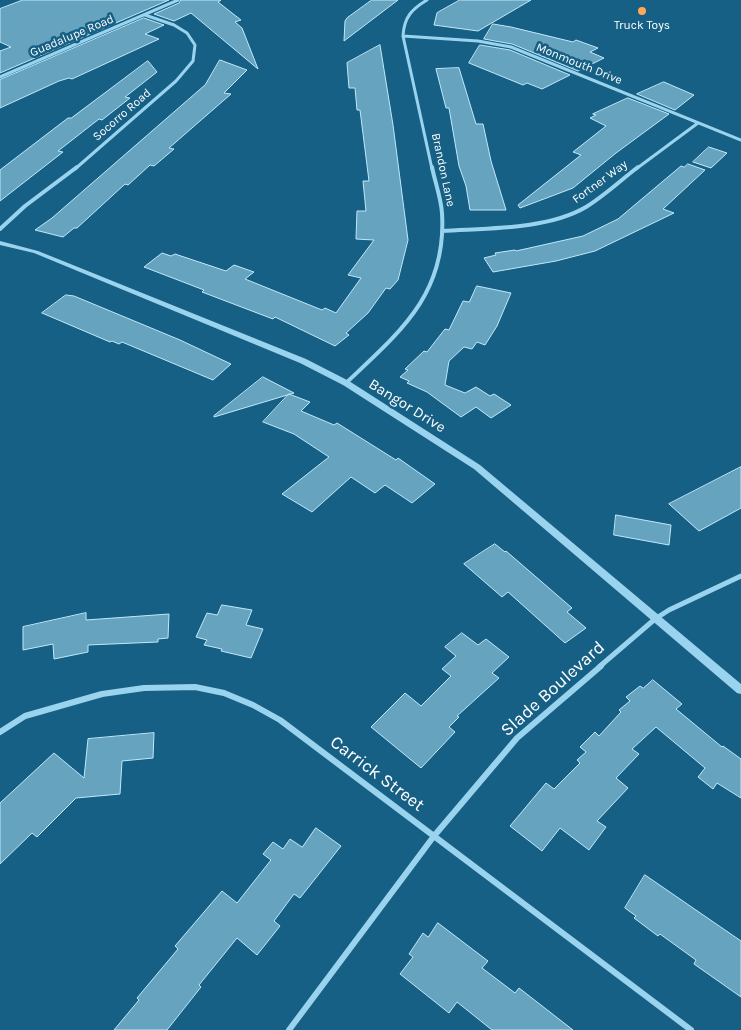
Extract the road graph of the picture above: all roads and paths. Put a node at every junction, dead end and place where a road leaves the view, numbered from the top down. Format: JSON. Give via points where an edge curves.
{"nodes":[{"id":1,"x":178,"y":0,"type":"edge"},
{"id":2,"x":427,"y":0,"type":"edge"},
{"id":3,"x":145,"y":14,"type":"junction"},
{"id":4,"x":403,"y":36,"type":"junction"},
{"id":5,"x":0,"y":76,"type":"edge"},
{"id":6,"x":698,"y":123,"type":"junction"},
{"id":7,"x":741,"y":140,"type":"edge"},
{"id":8,"x":0,"y":229,"type":"edge"},
{"id":9,"x":442,"y":231,"type":"junction"},
{"id":10,"x":0,"y":243,"type":"edge"},
{"id":11,"x":346,"y":384,"type":"junction"},
{"id":12,"x":741,"y":576,"type":"edge"},
{"id":13,"x":656,"y":619,"type":"junction"},
{"id":14,"x":741,"y":690,"type":"edge"},
{"id":15,"x":0,"y":732,"type":"edge"},
{"id":16,"x":434,"y":836,"type":"junction"},
{"id":17,"x":289,"y":1030,"type":"edge"},
{"id":18,"x":691,"y":1030,"type":"edge"}],
"edges":[{"from":1,"to":3,"type":"street","name":"Guadalupe Road"},
{"from":2,"to":4,"type":"street","name":"Brandon Lane","via":[[414,7],[405,18]]},
{"from":3,"to":5,"type":"street","name":"Guadalupe Road"},
{"from":3,"to":8,"type":"street","name":"Socorro Road","via":[[190,36],[196,50],[188,70]]},
{"from":4,"to":6,"type":"street","name":"Monmouth Drive","via":[[478,41],[511,47]]},
{"from":4,"to":9,"type":"street","name":"Brandon Lane","via":[[442,212]]},
{"from":6,"to":7,"type":"street","name":"Monmouth Drive"},
{"from":6,"to":9,"type":"street","name":"Fortner Way","via":[[684,130],[586,207],[571,215],[539,222]]},
{"from":9,"to":11,"type":"street","name":"Brandon Lane","via":[[439,262],[425,298],[393,339]]},
{"from":10,"to":11,"type":"street","name":"Bangor Drive","via":[[61,262],[302,362]]},
{"from":11,"to":13,"type":"street","name":"Bangor Drive","via":[[477,467]]},
{"from":12,"to":13,"type":"street","name":"Slade Boulevard"},
{"from":13,"to":14,"type":"street","name":"Bangor Drive"},
{"from":13,"to":16,"type":"street","name":"Slade Boulevard","via":[[517,738]]},
{"from":15,"to":16,"type":"street","name":"Carrick Street","via":[[25,716],[102,694],[144,688],[195,687],[224,693],[253,704],[280,720]]},
{"from":16,"to":17,"type":"street","name":"Slade Boulevard"},
{"from":16,"to":18,"type":"street","name":"Carrick Street"}]}
